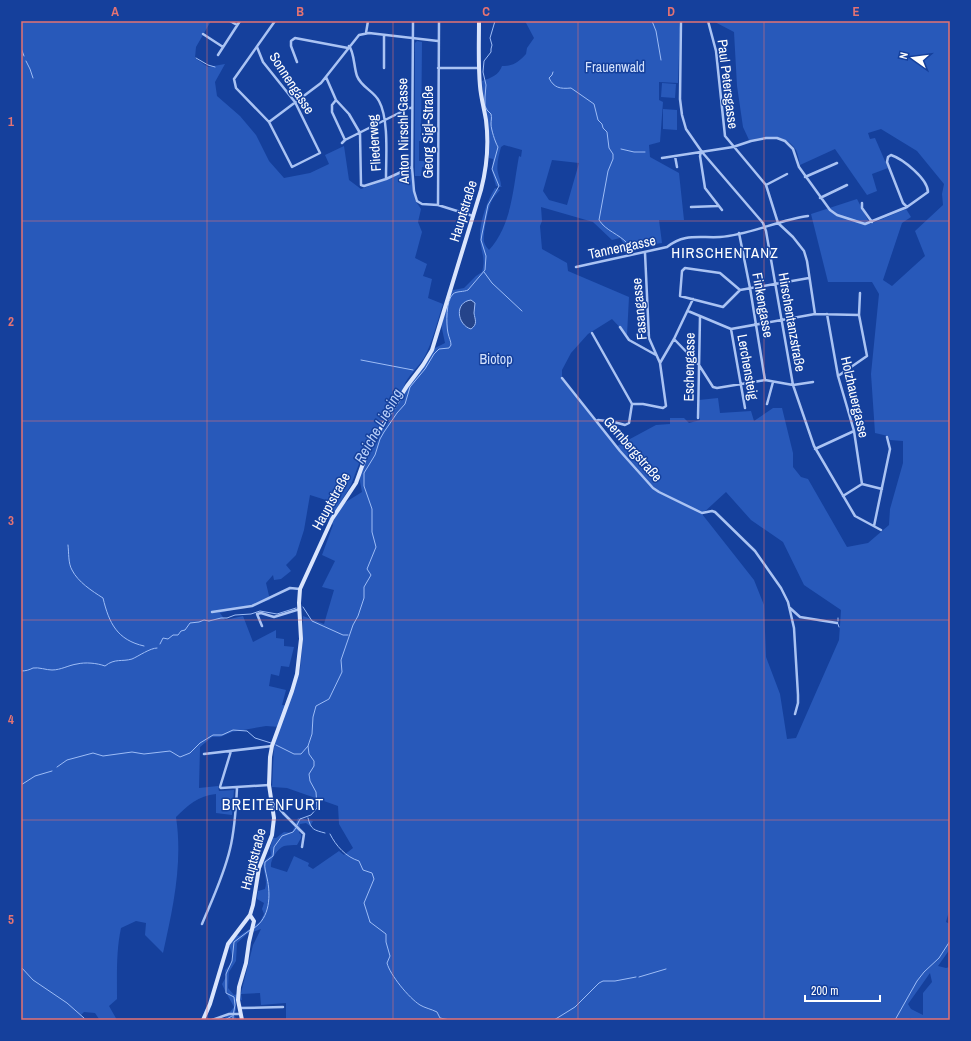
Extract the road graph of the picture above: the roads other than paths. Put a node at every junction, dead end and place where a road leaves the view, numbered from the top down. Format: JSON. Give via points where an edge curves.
{"nodes":[{"id":1,"x":230,"y":21,"type":"edge"},
{"id":2,"x":240,"y":21,"type":"edge"},
{"id":3,"x":275,"y":21,"type":"edge"},
{"id":4,"x":368,"y":21,"type":"edge"},
{"id":5,"x":413,"y":21,"type":"edge"},
{"id":6,"x":439,"y":21,"type":"edge"},
{"id":7,"x":479,"y":21,"type":"edge"},
{"id":8,"x":681,"y":21,"type":"edge"},
{"id":9,"x":708,"y":21,"type":"edge"},
{"id":10,"x":237,"y":25,"type":"junction"},
{"id":11,"x":366,"y":33,"type":"junction"},
{"id":12,"x":204,"y":34,"type":"dead end"},
{"id":13,"x":384,"y":35,"type":"junction"},
{"id":14,"x":413,"y":39,"type":"junction"},
{"id":15,"x":438,"y":41,"type":"junction"},
{"id":16,"x":223,"y":47,"type":"junction"},
{"id":17,"x":257,"y":47,"type":"junction"},
{"id":18,"x":348,"y":47,"type":"junction"},
{"id":19,"x":218,"y":55,"type":"dead end"},
{"id":20,"x":297,"y":62,"type":"dead end"},
{"id":21,"x":384,"y":68,"type":"dead end"},
{"id":22,"x":438,"y":68,"type":"junction"},
{"id":23,"x":479,"y":68,"type":"junction"},
{"id":24,"x":326,"y":77,"type":"junction"},
{"id":25,"x":336,"y":100,"type":"junction"},
{"id":26,"x":295,"y":102,"type":"junction"},
{"id":27,"x":411,"y":108,"type":"junction"},
{"id":28,"x":385,"y":120,"type":"junction"},
{"id":29,"x":269,"y":122,"type":"junction"},
{"id":30,"x":360,"y":133,"type":"junction"},
{"id":31,"x":733,"y":147,"type":"junction"},
{"id":32,"x":702,"y":152,"type":"junction"},
{"id":33,"x":675,"y":156,"type":"junction"},
{"id":34,"x":662,"y":158,"type":"dead end"},
{"id":35,"x":838,"y":163,"type":"dead end"},
{"id":36,"x":412,"y":167,"type":"junction"},
{"id":37,"x":677,"y":167,"type":"dead end"},
{"id":38,"x":787,"y":174,"type":"dead end"},
{"id":39,"x":805,"y":177,"type":"junction"},
{"id":40,"x":386,"y":178,"type":"junction"},
{"id":41,"x":766,"y":185,"type":"junction"},
{"id":42,"x":847,"y":185,"type":"dead end"},
{"id":43,"x":820,"y":198,"type":"junction"},
{"id":44,"x":862,"y":203,"type":"dead end"},
{"id":45,"x":438,"y":206,"type":"junction"},
{"id":46,"x":718,"y":206,"type":"junction"},
{"id":47,"x":691,"y":207,"type":"dead end"},
{"id":48,"x":907,"y":207,"type":"junction"},
{"id":49,"x":722,"y":210,"type":"dead end"},
{"id":50,"x":473,"y":216,"type":"junction"},
{"id":51,"x":808,"y":216,"type":"dead end"},
{"id":52,"x":872,"y":222,"type":"junction"},
{"id":53,"x":778,"y":223,"type":"junction"},
{"id":54,"x":764,"y":227,"type":"junction"},
{"id":55,"x":739,"y":233,"type":"junction"},
{"id":56,"x":645,"y":253,"type":"junction"},
{"id":57,"x":576,"y":267,"type":"dead end"},
{"id":58,"x":809,"y":278,"type":"junction"},
{"id":59,"x":775,"y":284,"type":"junction"},
{"id":60,"x":750,"y":288,"type":"junction"},
{"id":61,"x":740,"y":290,"type":"junction"},
{"id":62,"x":860,"y":293,"type":"dead end"},
{"id":63,"x":693,"y":299,"type":"junction"},
{"id":64,"x":688,"y":310,"type":"junction"},
{"id":65,"x":815,"y":314,"type":"junction"},
{"id":66,"x":827,"y":314,"type":"junction"},
{"id":67,"x":859,"y":315,"type":"junction"},
{"id":68,"x":700,"y":317,"type":"junction"},
{"id":69,"x":782,"y":320,"type":"junction"},
{"id":70,"x":756,"y":325,"type":"junction"},
{"id":71,"x":620,"y":327,"type":"dead end"},
{"id":72,"x":731,"y":329,"type":"junction"},
{"id":73,"x":592,"y":333,"type":"dead end"},
{"id":74,"x":674,"y":339,"type":"junction"},
{"id":75,"x":656,"y":355,"type":"junction"},
{"id":76,"x":660,"y":362,"type":"junction"},
{"id":77,"x":699,"y":366,"type":"junction"},
{"id":78,"x":838,"y":376,"type":"junction"},
{"id":79,"x":562,"y":378,"type":"dead end"},
{"id":80,"x":765,"y":380,"type":"junction"},
{"id":81,"x":773,"y":382,"type":"junction"},
{"id":82,"x":813,"y":382,"type":"dead end"},
{"id":83,"x":740,"y":384,"type":"junction"},
{"id":84,"x":793,"y":385,"type":"junction"},
{"id":85,"x":632,"y":404,"type":"junction"},
{"id":86,"x":766,"y":404,"type":"dead end"},
{"id":87,"x":745,"y":408,"type":"dead end"},
{"id":88,"x":698,"y":418,"type":"dead end"},
{"id":89,"x":596,"y":422,"type":"junction"},
{"id":90,"x":854,"y":431,"type":"junction"},
{"id":91,"x":887,"y":437,"type":"dead end"},
{"id":92,"x":815,"y":449,"type":"junction"},
{"id":93,"x":862,"y":484,"type":"junction"},
{"id":94,"x":882,"y":489,"type":"junction"},
{"id":95,"x":843,"y":496,"type":"junction"},
{"id":96,"x":874,"y":526,"type":"junction"},
{"id":97,"x":881,"y":530,"type":"dead end"},
{"id":98,"x":300,"y":589,"type":"junction"},
{"id":99,"x":790,"y":607,"type":"junction"},
{"id":100,"x":300,"y":609,"type":"junction"},
{"id":101,"x":212,"y":612,"type":"dead end"},
{"id":102,"x":799,"y":617,"type":"junction"},
{"id":103,"x":792,"y":618,"type":"junction"},
{"id":104,"x":837,"y":623,"type":"dead end"},
{"id":105,"x":262,"y":626,"type":"dead end"},
{"id":106,"x":795,"y":714,"type":"dead end"},
{"id":107,"x":272,"y":746,"type":"junction"},
{"id":108,"x":231,"y":752,"type":"junction"},
{"id":109,"x":204,"y":754,"type":"dead end"},
{"id":110,"x":269,"y":785,"type":"junction"},
{"id":111,"x":238,"y":788,"type":"junction"},
{"id":112,"x":272,"y":803,"type":"junction"},
{"id":113,"x":302,"y":847,"type":"dead end"},
{"id":114,"x":250,"y":915,"type":"junction"},
{"id":115,"x":202,"y":924,"type":"dead end"},
{"id":116,"x":283,"y":1007,"type":"dead end"},
{"id":117,"x":239,"y":1008,"type":"junction"},
{"id":118,"x":238,"y":1014,"type":"junction"},
{"id":119,"x":203,"y":1020,"type":"edge"},
{"id":120,"x":212,"y":1020,"type":"edge"},
{"id":121,"x":242,"y":1020,"type":"edge"}],
"edges":[{"from":1,"to":10,"type":"street"},
{"from":2,"to":10,"type":"street"},
{"from":3,"to":17,"type":"street"},
{"from":4,"to":11,"type":"street"},
{"from":5,"to":14,"type":"street","name":"Anton Nirschl-Gasse"},
{"from":6,"to":15,"type":"street","name":"Georg Sigl-Straße"},
{"from":7,"to":23,"type":"main road","name":"Hauptstraße"},
{"from":8,"to":32,"type":"street","name":"Hirschentanzstraße","via":[[681,107],[686,129]]},
{"from":9,"to":31,"type":"street","name":"Paul Petersgasse","via":[[716,50],[724,133]]},
{"from":10,"to":16,"type":"street"},
{"from":11,"to":13,"type":"street"},
{"from":11,"to":18,"type":"street","via":[[357,36]]},
{"from":12,"to":16,"type":"street"},
{"from":13,"to":14,"type":"street"},
{"from":13,"to":21,"type":"street"},
{"from":14,"to":15,"type":"street"},
{"from":14,"to":27,"type":"street","name":"Anton Nirschl-Gasse"},
{"from":15,"to":22,"type":"street","name":"Georg Sigl-Straße"},
{"from":16,"to":19,"type":"street"},
{"from":17,"to":26,"type":"street","name":"Sonnengasse","via":[[263,62]]},
{"from":17,"to":29,"type":"street","via":[[234,79],[236,88]]},
{"from":18,"to":20,"type":"street","via":[[295,38],[291,41],[291,46]]},
{"from":18,"to":24,"type":"street"},
{"from":18,"to":28,"type":"street","name":"Fliederweg","via":[[352,50],[358,77],[377,97]]},
{"from":22,"to":23,"type":"street"},
{"from":22,"to":45,"type":"street","name":"Georg Sigl-Straße"},
{"from":23,"to":50,"type":"main road","name":"Hauptstraße","via":[[487,134],[487,158]]},
{"from":24,"to":25,"type":"street"},
{"from":24,"to":26,"type":"street"},
{"from":25,"to":30,"type":"street","via":[[349,114]]},
{"from":25,"to":30,"type":"street","via":[[332,105],[332,112],[344,141]]},
{"from":26,"to":29,"type":"street"},
{"from":26,"to":29,"type":"street","name":"Sonnengasse","via":[[320,153],[292,167]]},
{"from":27,"to":28,"type":"street"},
{"from":27,"to":36,"type":"street","name":"Anton Nirschl-Gasse"},
{"from":28,"to":30,"type":"street"},
{"from":28,"to":40,"type":"street","name":"Fliederweg"},
{"from":30,"to":40,"type":"street","via":[[361,184],[364,186]]},
{"from":31,"to":32,"type":"street"},
{"from":31,"to":39,"type":"street","via":[[766,138],[785,140],[793,148]]},
{"from":31,"to":41,"type":"street","name":"Paul Petersgasse"},
{"from":32,"to":33,"type":"street"},
{"from":32,"to":46,"type":"street","via":[[700,156],[705,188]]},
{"from":32,"to":54,"type":"street","name":"Hirschentanzstraße"},
{"from":33,"to":34,"type":"street"},
{"from":33,"to":37,"type":"street"},
{"from":35,"to":39,"type":"street"},
{"from":36,"to":40,"type":"street"},
{"from":36,"to":45,"type":"street","name":"Anton Nirschl-Gasse","via":[[417,201]]},
{"from":38,"to":41,"type":"street"},
{"from":39,"to":43,"type":"street"},
{"from":41,"to":53,"type":"street"},
{"from":42,"to":43,"type":"street"},
{"from":43,"to":52,"type":"street","via":[[837,215],[863,224]]},
{"from":44,"to":52,"type":"street","via":[[862,208]]},
{"from":45,"to":50,"type":"street"},
{"from":46,"to":47,"type":"street"},
{"from":46,"to":49,"type":"street"},
{"from":48,"to":48,"type":"street","via":[[903,203],[887,162],[889,156],[900,159],[916,172],[928,187],[928,192]]},
{"from":48,"to":52,"type":"street"},
{"from":50,"to":98,"type":"main road","name":"Hauptstraße","via":[[432,350],[369,447],[356,483],[332,519]]},
{"from":51,"to":53,"type":"street","name":"Tannengasse"},
{"from":53,"to":54,"type":"street","name":"Tannengasse"},
{"from":53,"to":58,"type":"street","via":[[803,249]]},
{"from":54,"to":55,"type":"street","name":"Tannengasse"},
{"from":54,"to":59,"type":"street","name":"Hirschentanzstraße"},
{"from":55,"to":56,"type":"street","name":"Tannengasse","via":[[722,237],[682,238],[667,247]]},
{"from":55,"to":60,"type":"street","name":"Finkengasse"},
{"from":56,"to":57,"type":"street","name":"Tannengasse"},
{"from":56,"to":75,"type":"street","name":"Fasangasse","via":[[649,338]]},
{"from":58,"to":59,"type":"street"},
{"from":58,"to":65,"type":"street"},
{"from":59,"to":60,"type":"street"},
{"from":59,"to":69,"type":"street","name":"Hirschentanzstraße"},
{"from":60,"to":61,"type":"street"},
{"from":60,"to":70,"type":"street","name":"Finkengasse"},
{"from":61,"to":63,"type":"street","via":[[723,307]]},
{"from":61,"to":63,"type":"street","via":[[720,272],[685,268],[682,271],[680,296]]},
{"from":62,"to":67,"type":"street"},
{"from":63,"to":64,"type":"street"},
{"from":64,"to":68,"type":"street"},
{"from":64,"to":74,"type":"street"},
{"from":65,"to":66,"type":"street"},
{"from":65,"to":69,"type":"street"},
{"from":66,"to":67,"type":"street"},
{"from":66,"to":78,"type":"street","name":"Holzhauergasse"},
{"from":67,"to":78,"type":"street","via":[[867,356]]},
{"from":68,"to":72,"type":"street"},
{"from":68,"to":77,"type":"street","name":"Eschengasse"},
{"from":69,"to":70,"type":"street"},
{"from":69,"to":84,"type":"street","name":"Hirschentanzstraße"},
{"from":70,"to":72,"type":"street"},
{"from":70,"to":80,"type":"street","name":"Finkengasse"},
{"from":71,"to":75,"type":"street","via":[[629,340]]},
{"from":72,"to":83,"type":"street","name":"Lerchensteig"},
{"from":73,"to":85,"type":"street"},
{"from":74,"to":76,"type":"street"},
{"from":74,"to":77,"type":"street"},
{"from":75,"to":76,"type":"street","name":"Fasangasse"},
{"from":76,"to":85,"type":"street","via":[[666,406],[663,408]]},
{"from":77,"to":83,"type":"street","via":[[713,387]]},
{"from":77,"to":88,"type":"street","name":"Eschengasse"},
{"from":78,"to":90,"type":"street","name":"Holzhauergasse"},
{"from":79,"to":89,"type":"street","name":"Gernbergstraße"},
{"from":80,"to":81,"type":"street"},
{"from":80,"to":83,"type":"street"},
{"from":81,"to":84,"type":"street"},
{"from":81,"to":86,"type":"street"},
{"from":82,"to":84,"type":"street"},
{"from":83,"to":87,"type":"street","name":"Lerchensteig"},
{"from":84,"to":92,"type":"street","name":"Hirschentanzstraße"},
{"from":85,"to":89,"type":"street","via":[[627,425],[611,421]]},
{"from":89,"to":99,"type":"street","name":"Gernbergstraße","via":[[656,490],[701,512],[716,512],[759,555]]},
{"from":90,"to":92,"type":"street"},
{"from":90,"to":93,"type":"street","name":"Holzhauergasse"},
{"from":91,"to":94,"type":"street","via":[[890,449]]},
{"from":92,"to":95,"type":"street","name":"Hirschentanzstraße"},
{"from":93,"to":94,"type":"street"},
{"from":93,"to":95,"type":"street"},
{"from":94,"to":96,"type":"street"},
{"from":95,"to":96,"type":"street","name":"Hirschentanzstraße","via":[[855,516]]},
{"from":96,"to":97,"type":"street","name":"Hirschentanzstraße"},
{"from":98,"to":100,"type":"main road","name":"Hauptstraße"},
{"from":98,"to":101,"type":"street","via":[[290,588],[252,606]]},
{"from":99,"to":102,"type":"street"},
{"from":99,"to":103,"type":"street","name":"Gernbergstraße"},
{"from":100,"to":105,"type":"street","via":[[274,617],[257,614]]},
{"from":100,"to":107,"type":"main road","name":"Hauptstraße","via":[[301,639],[297,674]]},
{"from":102,"to":103,"type":"street"},
{"from":102,"to":104,"type":"street"},
{"from":103,"to":106,"type":"street","name":"Gernbergstraße","via":[[798,695]]},
{"from":107,"to":108,"type":"street"},
{"from":107,"to":110,"type":"main road","name":"Hauptstraße"},
{"from":108,"to":109,"type":"street"},
{"from":108,"to":111,"type":"street","via":[[220,787]]},
{"from":110,"to":111,"type":"street"},
{"from":110,"to":112,"type":"main road","name":"Hauptstraße"},
{"from":111,"to":115,"type":"street","via":[[230,850]]},
{"from":112,"to":113,"type":"street","via":[[276,804],[304,834]]},
{"from":112,"to":114,"type":"main road","name":"Hauptstraße","via":[[273,830],[259,868]]},
{"from":114,"to":117,"type":"main road","via":[[254,921],[239,987]]},
{"from":114,"to":119,"type":"main road","name":"Hauptstraße","via":[[228,944]]},
{"from":116,"to":117,"type":"street"},
{"from":117,"to":118,"type":"main road"},
{"from":118,"to":120,"type":"street"},
{"from":118,"to":121,"type":"main road"}]}
